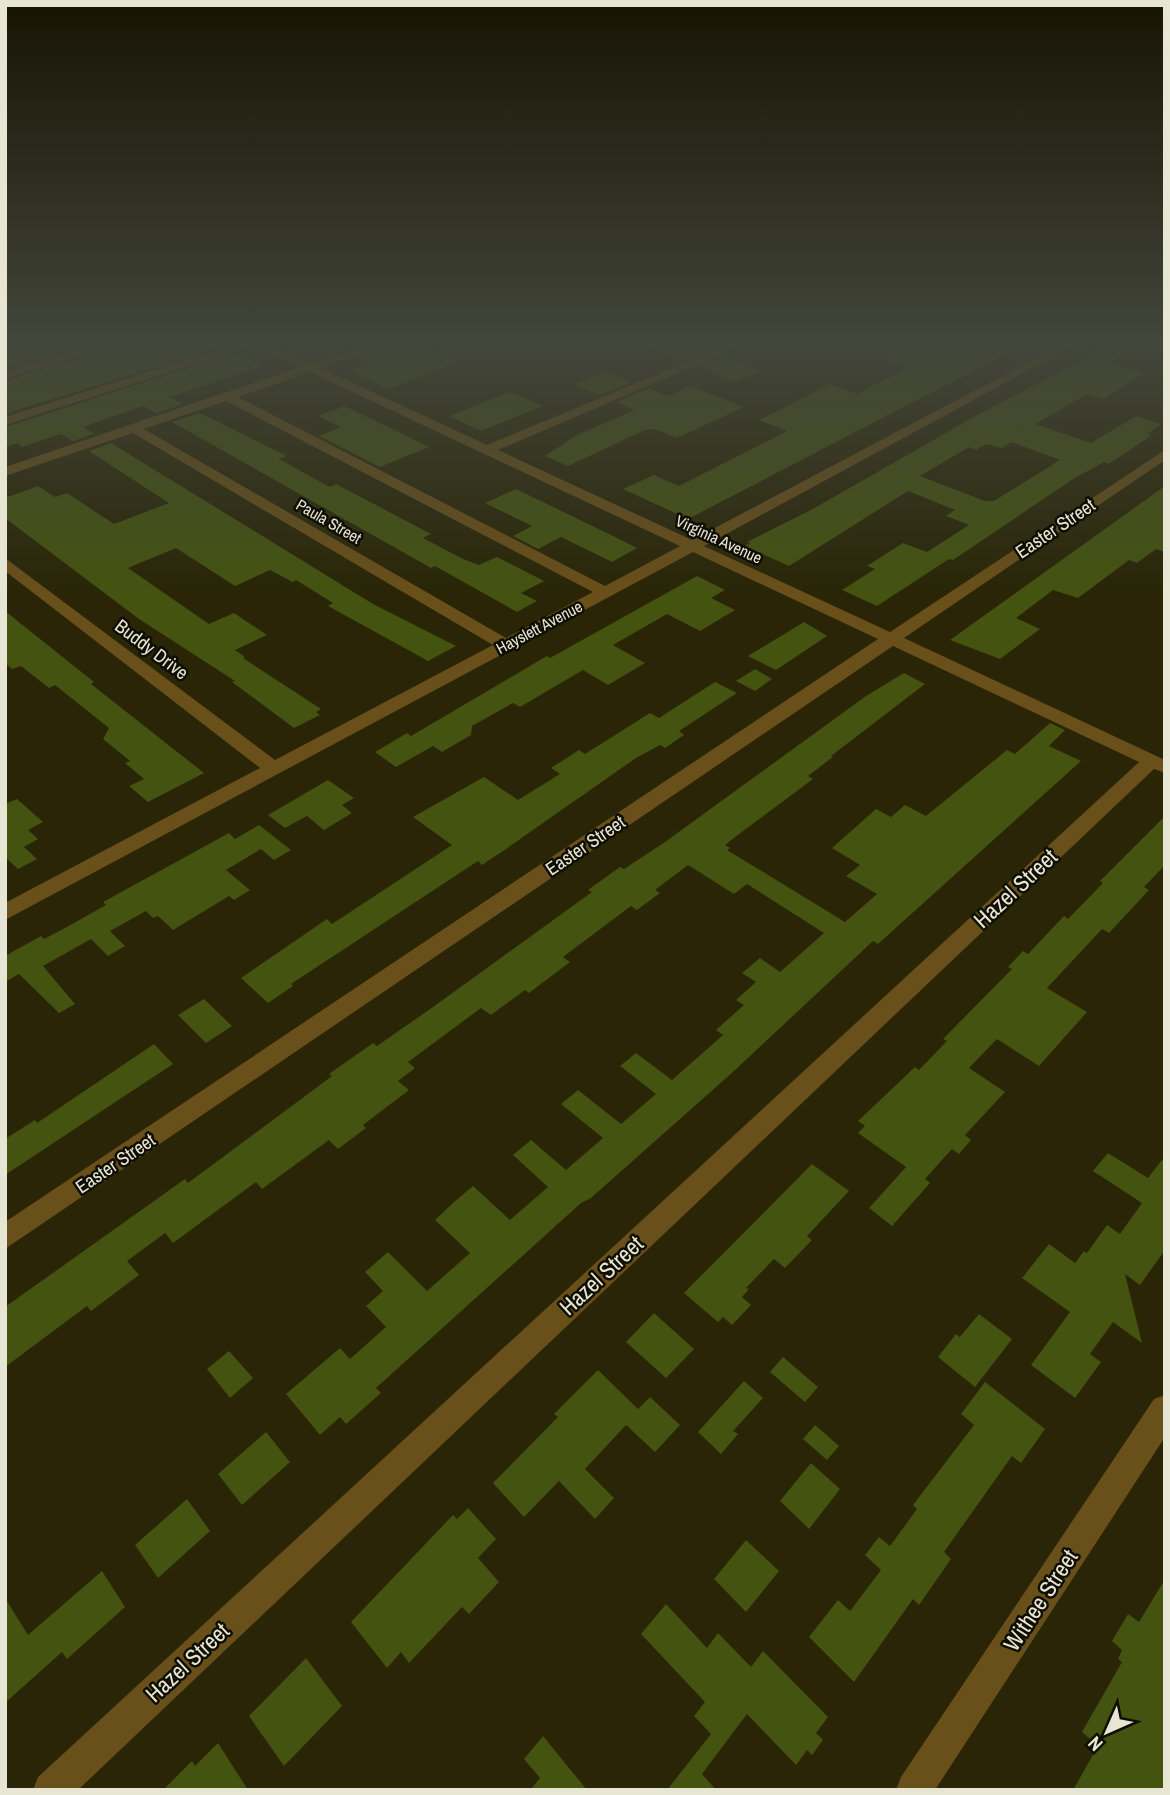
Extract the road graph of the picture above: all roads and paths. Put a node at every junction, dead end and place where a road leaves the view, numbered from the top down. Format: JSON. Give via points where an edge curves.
{"nodes":[{"id":1,"x":138,"y":427,"type":"edge"},
{"id":2,"x":286,"y":427,"type":"edge"},
{"id":3,"x":437,"y":427,"type":"edge"},
{"id":4,"x":543,"y":427,"type":"edge"},
{"id":5,"x":916,"y":427,"type":"edge"},
{"id":6,"x":134,"y":428,"type":"junction"},
{"id":7,"x":487,"y":450,"type":"junction"},
{"id":8,"x":1165,"y":454,"type":"edge"},
{"id":9,"x":5,"y":472,"type":"edge"},
{"id":10,"x":692,"y":546,"type":"junction"},
{"id":11,"x":5,"y":563,"type":"edge"},
{"id":12,"x":605,"y":592,"type":"junction"},
{"id":13,"x":891,"y":639,"type":"junction"},
{"id":14,"x":506,"y":645,"type":"junction"},
{"id":15,"x":1158,"y":764,"type":"edge"},
{"id":16,"x":274,"y":769,"type":"junction"},
{"id":17,"x":5,"y":912,"type":"edge"},
{"id":18,"x":5,"y":1237,"type":"edge"},
{"id":19,"x":1165,"y":1410,"type":"edge"},
{"id":20,"x":51,"y":1790,"type":"edge"},
{"id":21,"x":915,"y":1790,"type":"edge"}],
"edges":[{"from":1,"to":6,"type":"street"},
{"from":2,"to":12,"type":"street"},
{"from":3,"to":7,"type":"street","name":"Virginia Avenue"},
{"from":4,"to":7,"type":"street"},
{"from":5,"to":10,"type":"street","name":"Hayslett Avenue"},
{"from":6,"to":9,"type":"street"},
{"from":6,"to":14,"type":"street","name":"Paula Street"},
{"from":7,"to":10,"type":"street","name":"Virginia Avenue"},
{"from":8,"to":13,"type":"street","name":"Easter Street"},
{"from":10,"to":12,"type":"street","name":"Hayslett Avenue"},
{"from":10,"to":13,"type":"street","name":"Virginia Avenue"},
{"from":11,"to":16,"type":"street","name":"Buddy Drive"},
{"from":12,"to":14,"type":"street","name":"Hayslett Avenue"},
{"from":13,"to":15,"type":"street","name":"Virginia Avenue"},
{"from":13,"to":18,"type":"street","name":"Easter Street"},
{"from":14,"to":16,"type":"street","name":"Hayslett Avenue"},
{"from":15,"to":20,"type":"street","name":"Hazel Street"},
{"from":16,"to":17,"type":"street","name":"Hayslett Avenue"},
{"from":19,"to":21,"type":"street","name":"Withee Street"}]}
